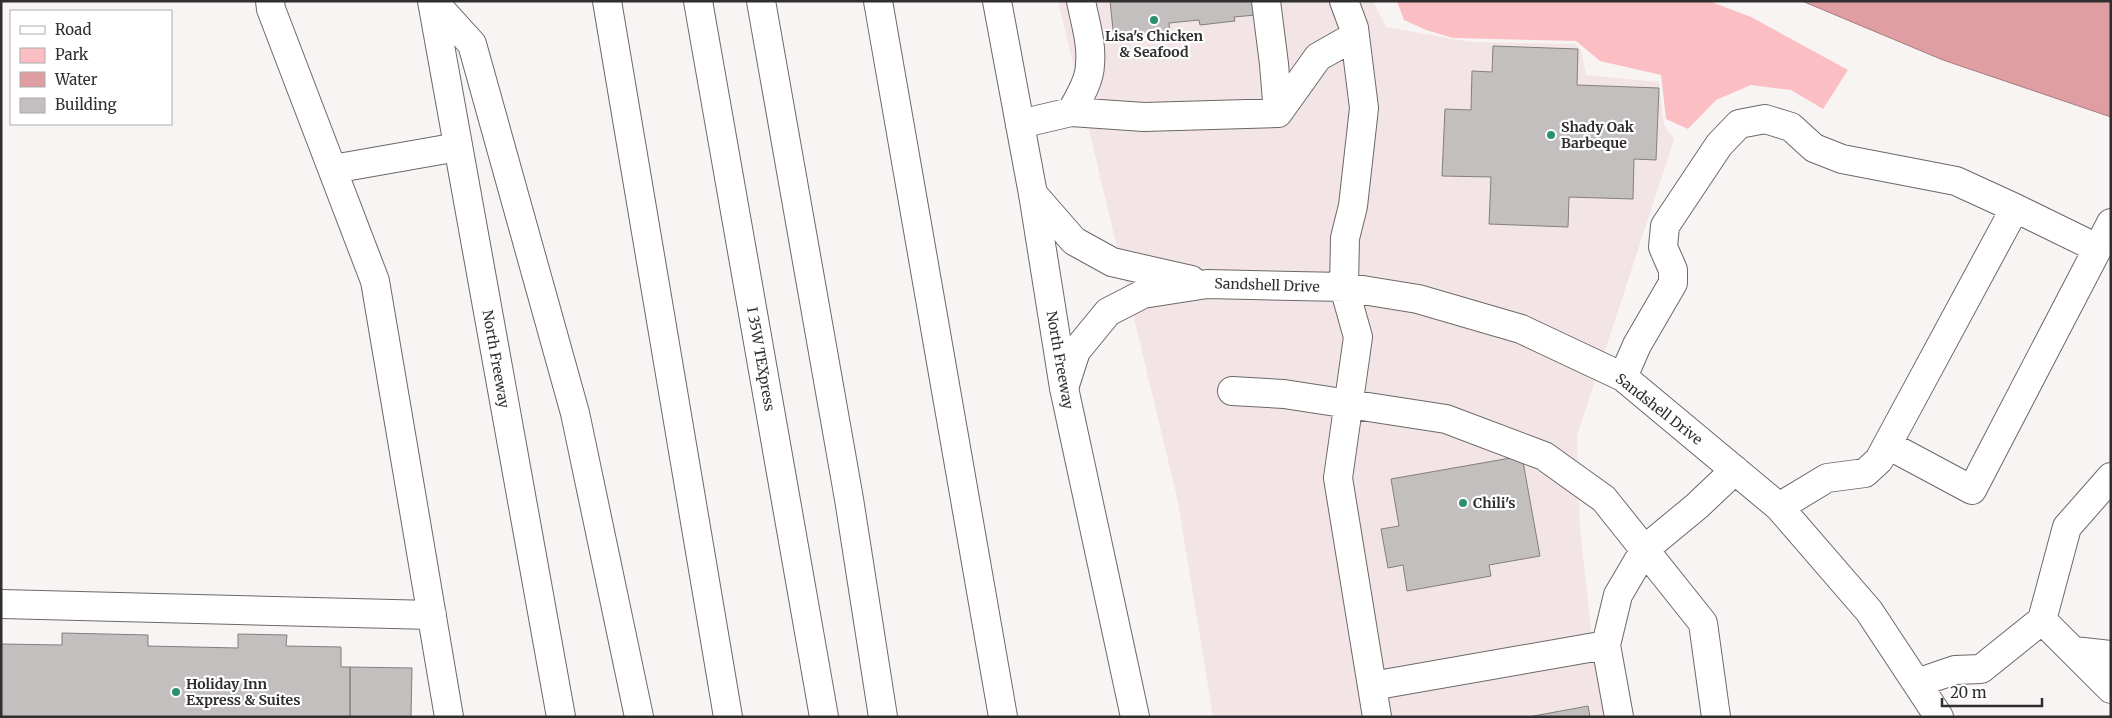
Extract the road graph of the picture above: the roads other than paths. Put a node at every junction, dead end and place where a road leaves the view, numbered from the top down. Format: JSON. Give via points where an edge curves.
{"nodes":[{"id":1,"x":270,"y":1,"type":"edge"},
{"id":2,"x":432,"y":1,"type":"edge"},
{"id":3,"x":607,"y":1,"type":"edge"},
{"id":4,"x":698,"y":1,"type":"edge"},
{"id":5,"x":761,"y":1,"type":"edge"},
{"id":6,"x":878,"y":1,"type":"edge"},
{"id":7,"x":997,"y":1,"type":"edge"},
{"id":8,"x":1081,"y":1,"type":"edge"},
{"id":9,"x":1266,"y":1,"type":"edge"},
{"id":10,"x":1344,"y":1,"type":"edge"},
{"id":11,"x":1355,"y":36,"type":"junction"},
{"id":12,"x":1072,"y":112,"type":"junction"},
{"id":13,"x":1278,"y":113,"type":"junction"},
{"id":14,"x":1020,"y":124,"type":"junction"},
{"id":15,"x":458,"y":148,"type":"junction"},
{"id":16,"x":333,"y":169,"type":"junction"},
{"id":17,"x":1033,"y":194,"type":"junction"},
{"id":18,"x":2016,"y":208,"type":"junction"},
{"id":19,"x":2111,"y":223,"type":"edge"},
{"id":20,"x":2097,"y":248,"type":"junction"},
{"id":21,"x":1207,"y":284,"type":"junction"},
{"id":22,"x":1344,"y":288,"type":"junction"},
{"id":23,"x":1623,"y":377,"type":"junction"},
{"id":24,"x":1064,"y":388,"type":"junction"},
{"id":25,"x":1232,"y":391,"type":"dead end"},
{"id":26,"x":1348,"y":404,"type":"junction"},
{"id":27,"x":1888,"y":445,"type":"junction"},
{"id":28,"x":1735,"y":470,"type":"junction"},
{"id":29,"x":2111,"y":477,"type":"edge"},
{"id":30,"x":849,"y":499,"type":"junction"},
{"id":31,"x":1779,"y":507,"type":"junction"},
{"id":32,"x":1645,"y":549,"type":"junction"},
{"id":33,"x":1,"y":604,"type":"edge"},
{"id":34,"x":432,"y":615,"type":"junction"},
{"id":35,"x":2042,"y":620,"type":"junction"},
{"id":36,"x":1606,"y":645,"type":"junction"},
{"id":37,"x":2074,"y":651,"type":"junction"},
{"id":38,"x":2111,"y":655,"type":"edge"},
{"id":39,"x":1917,"y":683,"type":"junction"},
{"id":40,"x":1372,"y":686,"type":"junction"},
{"id":41,"x":2111,"y":689,"type":"edge"},
{"id":42,"x":449,"y":717,"type":"edge"},
{"id":43,"x":561,"y":717,"type":"edge"},
{"id":44,"x":639,"y":717,"type":"edge"},
{"id":45,"x":728,"y":717,"type":"edge"},
{"id":46,"x":824,"y":717,"type":"edge"},
{"id":47,"x":883,"y":717,"type":"edge"},
{"id":48,"x":897,"y":717,"type":"edge"},
{"id":49,"x":1004,"y":717,"type":"edge"},
{"id":50,"x":1135,"y":717,"type":"edge"},
{"id":51,"x":1377,"y":717,"type":"edge"},
{"id":52,"x":1619,"y":717,"type":"edge"},
{"id":53,"x":1716,"y":717,"type":"edge"},
{"id":54,"x":1939,"y":717,"type":"edge"}],
"edges":[{"from":1,"to":16,"type":"main road"},
{"from":2,"to":15,"type":"main road","name":"North Freeway"},
{"from":2,"to":44,"type":"main road","via":[[472,44],[575,413]]},
{"from":3,"to":45,"type":"main road"},
{"from":4,"to":46,"type":"main road","name":"I 35W TEXpress"},
{"from":5,"to":30,"type":"main road"},
{"from":6,"to":49,"type":"main road"},
{"from":7,"to":14,"type":"main road","name":"North Freeway"},
{"from":8,"to":12,"type":"main road","via":[[1090,44],[1090,66]]},
{"from":9,"to":13,"type":"main road"},
{"from":10,"to":11,"type":"main road"},
{"from":11,"to":13,"type":"main road","via":[[1318,56]]},
{"from":11,"to":22,"type":"main road","via":[[1364,108],[1353,206],[1346,238]]},
{"from":12,"to":13,"type":"main road","via":[[1144,117]]},
{"from":12,"to":14,"type":"main road"},
{"from":14,"to":17,"type":"main road","name":"North Freeway"},
{"from":15,"to":16,"type":"main road"},
{"from":15,"to":43,"type":"main road","name":"North Freeway"},
{"from":16,"to":34,"type":"main road","via":[[375,281]]},
{"from":17,"to":21,"type":"main road","name":"Sandshell Drive","via":[[1074,241],[1112,262]]},
{"from":17,"to":24,"type":"main road","name":"North Freeway"},
{"from":18,"to":20,"type":"main road"},
{"from":18,"to":23,"type":"main road","via":[[1956,180],[1842,159],[1814,148],[1791,127],[1765,119],[1739,124],[1719,145],[1665,226],[1663,247],[1673,270],[1674,282],[1637,345]]},
{"from":18,"to":27,"type":"main road"},
{"from":19,"to":20,"type":"main road"},
{"from":20,"to":27,"type":"main road","via":[[1972,490]]},
{"from":21,"to":22,"type":"main road","name":"Sandshell Drive"},
{"from":21,"to":24,"type":"main road","name":"Sandshell Drive","via":[[1143,294],[1108,312],[1076,351]]},
{"from":22,"to":23,"type":"main road","name":"Sandshell Drive","via":[[1418,298],[1521,329]]},
{"from":22,"to":26,"type":"main road","via":[[1358,337]]},
{"from":23,"to":28,"type":"main road","name":"Sandshell Drive"},
{"from":24,"to":50,"type":"main road","name":"North Freeway"},
{"from":25,"to":26,"type":"main road","via":[[1284,394]]},
{"from":26,"to":32,"type":"main road","via":[[1446,419],[1544,456],[1604,499]]},
{"from":26,"to":40,"type":"main road","via":[[1338,478]]},
{"from":27,"to":31,"type":"main road","via":[[1879,460],[1865,473],[1827,478]]},
{"from":28,"to":31,"type":"main road","name":"Sandshell Drive"},
{"from":28,"to":32,"type":"main road"},
{"from":29,"to":35,"type":"main road","via":[[2067,527]]},
{"from":30,"to":47,"type":"main road"},
{"from":30,"to":48,"type":"main road"},
{"from":31,"to":39,"type":"main road","name":"Sandshell Drive","via":[[1869,610]]},
{"from":32,"to":36,"type":"main road","via":[[1618,594]]},
{"from":32,"to":53,"type":"main road","via":[[1703,623]]},
{"from":33,"to":34,"type":"main road"},
{"from":34,"to":42,"type":"main road"},
{"from":35,"to":37,"type":"main road"},
{"from":35,"to":39,"type":"main road","via":[[1980,669],[1954,670]]},
{"from":36,"to":40,"type":"main road"},
{"from":36,"to":52,"type":"main road"},
{"from":37,"to":38,"type":"main road"},
{"from":37,"to":41,"type":"main road"},
{"from":39,"to":54,"type":"main road","name":"Sandshell Drive"},
{"from":40,"to":51,"type":"main road"}]}
